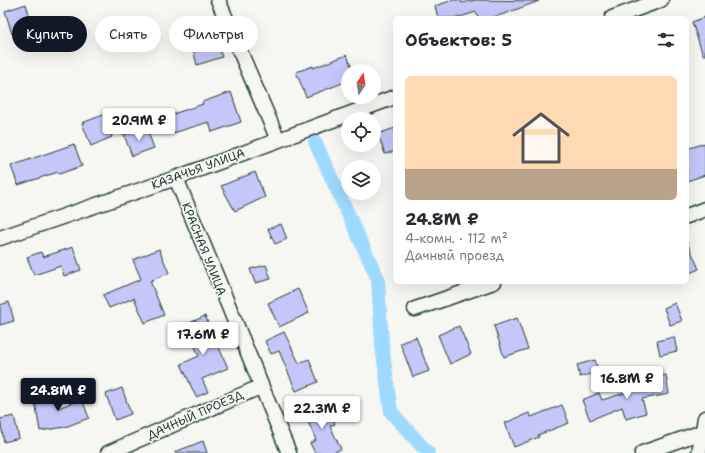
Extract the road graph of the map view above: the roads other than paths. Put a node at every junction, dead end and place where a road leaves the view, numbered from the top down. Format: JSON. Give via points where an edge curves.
{"nodes":[{"id":1,"x":218,"y":0,"type":"edge"},
{"id":2,"x":661,"y":0,"type":"edge"},
{"id":3,"x":617,"y":16,"type":"edge"},
{"id":4,"x":393,"y":98,"type":"edge"},
{"id":5,"x":278,"y":140,"type":"junction"},
{"id":6,"x":176,"y":178,"type":"junction"},
{"id":7,"x":705,"y":210,"type":"edge"},
{"id":8,"x":689,"y":215,"type":"edge"},
{"id":9,"x":0,"y":238,"type":"edge"},
{"id":10,"x":488,"y":284,"type":"edge"},
{"id":11,"x":415,"y":309,"type":"dead end"},
{"id":12,"x":260,"y":387,"type":"junction"},
{"id":13,"x":705,"y":418,"type":"edge"},
{"id":14,"x":704,"y":432,"type":"edge"},
{"id":15,"x":108,"y":453,"type":"edge"},
{"id":16,"x":288,"y":453,"type":"edge"},
{"id":17,"x":642,"y":453,"type":"edge"},
{"id":18,"x":699,"y":453,"type":"edge"}],
"edges":[{"from":1,"to":5,"type":"street"},
{"from":2,"to":3,"type":"street"},
{"from":4,"to":5,"type":"street","name":"КАЗАЧЬЯ УЛИЦА"},
{"from":5,"to":6,"type":"street","name":"КАЗАЧЬЯ УЛИЦА"},
{"from":6,"to":9,"type":"street","name":"КАЗАЧЬЯ УЛИЦА"},
{"from":6,"to":12,"type":"street","name":"КРАСНАЯ УЛИЦА"},
{"from":7,"to":8,"type":"street"},
{"from":10,"to":11,"type":"street"},
{"from":12,"to":15,"type":"street","name":"ДАЧНЫЙ ПРОЕЗД"},
{"from":12,"to":16,"type":"street","name":"КРАСНАЯ УЛИЦА"},
{"from":13,"to":14,"type":"street"},
{"from":14,"to":17,"type":"street"},
{"from":14,"to":18,"type":"street"}]}
